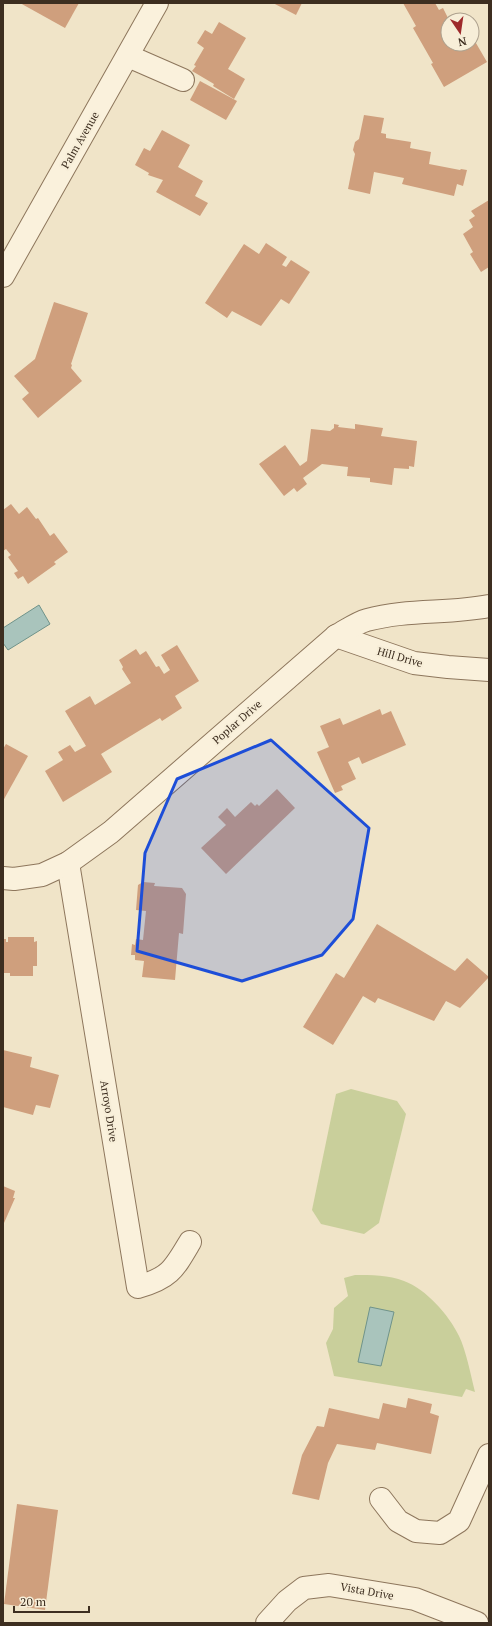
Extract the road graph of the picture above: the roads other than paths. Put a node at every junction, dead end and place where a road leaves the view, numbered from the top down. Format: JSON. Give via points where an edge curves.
{"nodes":[{"id":1,"x":157,"y":3,"type":"edge"},
{"id":2,"x":128,"y":56,"type":"junction"},
{"id":3,"x":183,"y":80,"type":"dead end"},
{"id":4,"x":3,"y":276,"type":"edge"},
{"id":5,"x":489,"y":606,"type":"edge"},
{"id":6,"x":336,"y":636,"type":"junction"},
{"id":7,"x":489,"y":670,"type":"edge"},
{"id":8,"x":68,"y":863,"type":"junction"},
{"id":9,"x":3,"y":878,"type":"edge"},
{"id":10,"x":190,"y":1242,"type":"dead end"},
{"id":11,"x":489,"y":1455,"type":"edge"},
{"id":12,"x":381,"y":1499,"type":"dead end"},
{"id":13,"x":267,"y":1623,"type":"edge"},
{"id":14,"x":477,"y":1623,"type":"edge"}],
"edges":[{"from":1,"to":2,"type":"street","name":"Palm Avenue"},
{"from":2,"to":3,"type":"street"},
{"from":2,"to":4,"type":"street","name":"Palm Avenue"},
{"from":5,"to":6,"type":"street","name":"Poplar Drive","via":[[412,612],[366,620]]},
{"from":6,"to":7,"type":"street","name":"Hill Drive","via":[[414,663]]},
{"from":6,"to":8,"type":"street","name":"Poplar Drive","via":[[111,832]]},
{"from":8,"to":9,"type":"street","name":"Poplar Drive","via":[[42,875]]},
{"from":8,"to":10,"type":"street","name":"Arroyo Drive","via":[[138,1287],[156,1282],[174,1268]]},
{"from":11,"to":12,"type":"street","via":[[459,1521],[440,1533],[416,1531],[398,1521]]},
{"from":13,"to":14,"type":"street","name":"Vista Drive","via":[[286,1601],[304,1588],[328,1584],[415,1599]]}]}
